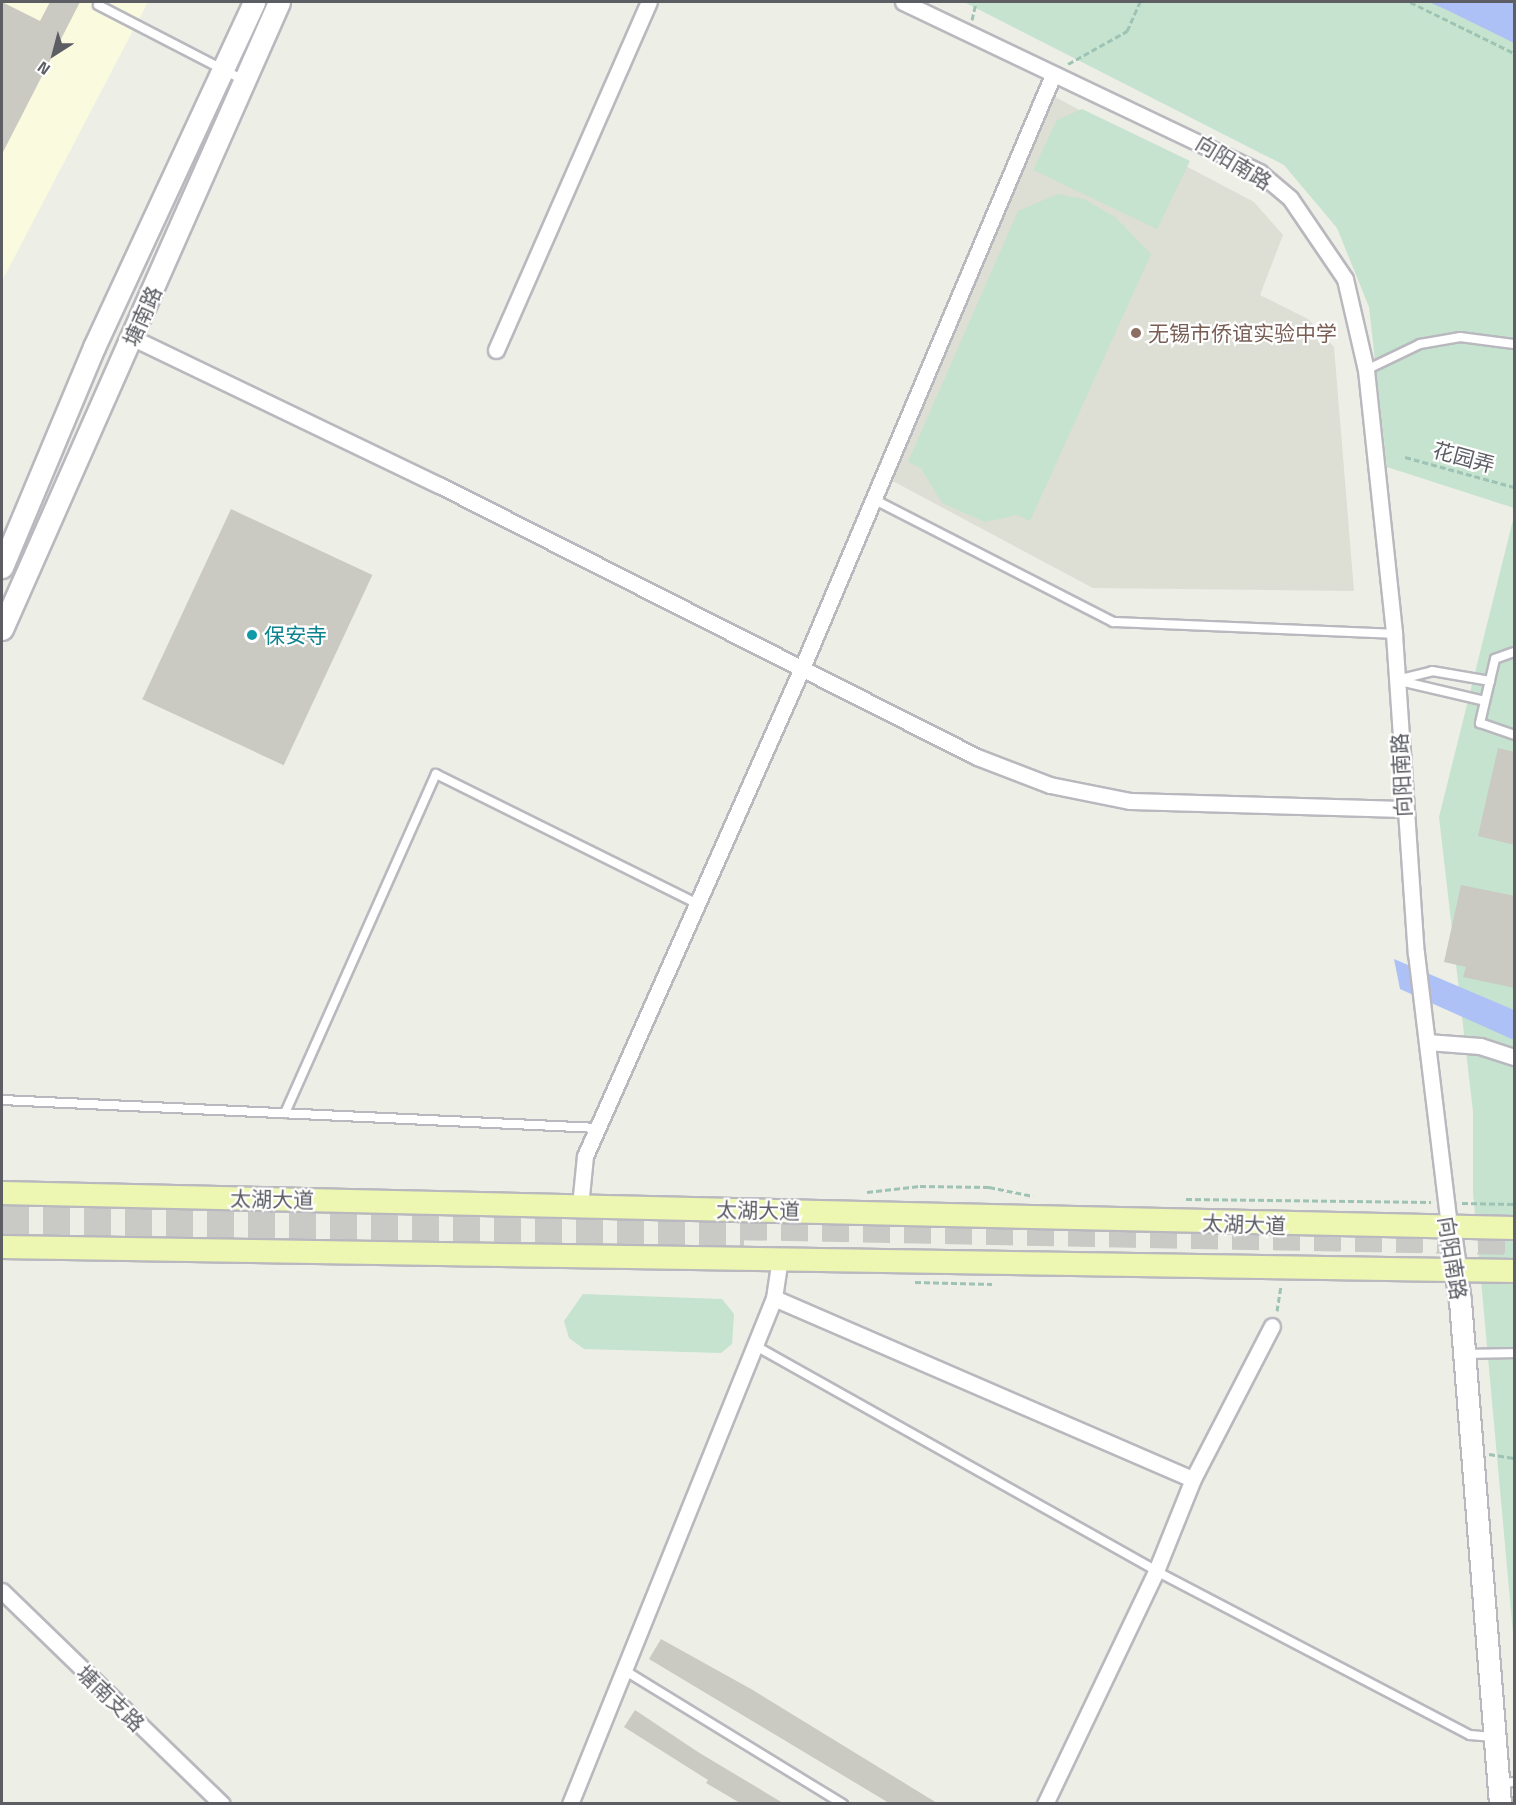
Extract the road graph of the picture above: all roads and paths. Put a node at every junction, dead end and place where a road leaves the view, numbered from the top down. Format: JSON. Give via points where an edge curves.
{"nodes":[{"id":1,"x":254,"y":2,"type":"edge"},
{"id":2,"x":279,"y":2,"type":"edge"},
{"id":3,"x":649,"y":2,"type":"edge"},
{"id":4,"x":903,"y":2,"type":"edge"},
{"id":5,"x":1140,"y":2,"type":"edge"},
{"id":6,"x":1410,"y":2,"type":"edge"},
{"id":7,"x":98,"y":5,"type":"dead end"},
{"id":8,"x":1515,"y":53,"type":"edge"},
{"id":9,"x":223,"y":72,"type":"junction"},
{"id":10,"x":1053,"y":75,"type":"junction"},
{"id":11,"x":244,"y":81,"type":"junction"},
{"id":12,"x":133,"y":338,"type":"junction"},
{"id":13,"x":1515,"y":344,"type":"edge"},
{"id":14,"x":496,"y":350,"type":"dead end"},
{"id":15,"x":1366,"y":370,"type":"junction"},
{"id":16,"x":1405,"y":457,"type":"dead end"},
{"id":17,"x":1515,"y":487,"type":"edge"},
{"id":18,"x":871,"y":498,"type":"junction"},
{"id":19,"x":2,"y":567,"type":"edge"},
{"id":20,"x":2,"y":629,"type":"edge"},
{"id":21,"x":1394,"y":634,"type":"junction"},
{"id":22,"x":1515,"y":652,"type":"edge"},
{"id":23,"x":802,"y":668,"type":"junction"},
{"id":24,"x":1396,"y":680,"type":"junction"},
{"id":25,"x":1490,"y":681,"type":"junction"},
{"id":26,"x":1485,"y":700,"type":"junction"},
{"id":27,"x":1515,"y":735,"type":"edge"},
{"id":28,"x":1402,"y":809,"type":"junction"},
{"id":29,"x":698,"y":904,"type":"junction"},
{"id":30,"x":1426,"y":1034,"type":"junction"},
{"id":31,"x":1515,"y":1057,"type":"edge"},
{"id":32,"x":2,"y":1100,"type":"edge"},
{"id":33,"x":285,"y":1113,"type":"junction"},
{"id":34,"x":598,"y":1128,"type":"junction"},
{"id":35,"x":2,"y":1193,"type":"edge"},
{"id":36,"x":1515,"y":1204,"type":"edge"},
{"id":37,"x":580,"y":1206,"type":"junction"},
{"id":38,"x":1447,"y":1214,"type":"junction"},
{"id":39,"x":1515,"y":1228,"type":"edge"},
{"id":40,"x":2,"y":1246,"type":"edge"},
{"id":41,"x":780,"y":1258,"type":"junction"},
{"id":42,"x":1454,"y":1268,"type":"junction"},
{"id":43,"x":1515,"y":1271,"type":"edge"},
{"id":44,"x":1281,"y":1284,"type":"dead end"},
{"id":45,"x":774,"y":1298,"type":"junction"},
{"id":46,"x":1272,"y":1326,"type":"joint"},
{"id":47,"x":754,"y":1345,"type":"junction"},
{"id":48,"x":1515,"y":1353,"type":"edge"},
{"id":49,"x":1464,"y":1354,"type":"junction"},
{"id":50,"x":1472,"y":1456,"type":"junction"},
{"id":51,"x":1515,"y":1458,"type":"edge"},
{"id":52,"x":1193,"y":1479,"type":"junction"},
{"id":53,"x":1156,"y":1571,"type":"junction"},
{"id":54,"x":2,"y":1591,"type":"edge"},
{"id":55,"x":622,"y":1670,"type":"junction"},
{"id":56,"x":1493,"y":1737,"type":"junction"},
{"id":57,"x":1504,"y":1790,"type":"edge"},
{"id":58,"x":222,"y":1803,"type":"edge"},
{"id":59,"x":570,"y":1803,"type":"edge"},
{"id":60,"x":843,"y":1803,"type":"edge"},
{"id":61,"x":1045,"y":1803,"type":"edge"}],
"edges":[{"from":1,"to":9,"type":"main road","name":"塘南路"},
{"from":2,"to":11,"type":"main road","name":"塘南路"},
{"from":3,"to":14,"type":"street"},
{"from":4,"to":10,"type":"street","name":"向阳南路"},
{"from":5,"to":10,"type":"path","via":[[1127,31]]},
{"from":6,"to":8,"type":"path"},
{"from":7,"to":9,"type":"lane"},
{"from":9,"to":11,"type":"lane"},
{"from":9,"to":19,"type":"main road","name":"塘南路","via":[[94,347]]},
{"from":10,"to":15,"type":"street","name":"向阳南路","via":[[1222,152],[1290,198],[1321,237],[1344,279]]},
{"from":10,"to":18,"type":"street"},
{"from":11,"to":12,"type":"main road","name":"塘南路"},
{"from":12,"to":20,"type":"main road","name":"塘南路"},
{"from":12,"to":23,"type":"street"},
{"from":13,"to":15,"type":"lane","via":[[1460,337],[1420,344]]},
{"from":15,"to":21,"type":"street","name":"向阳南路"},
{"from":16,"to":17,"type":"path","name":"花园弄"},
{"from":18,"to":21,"type":"lane","via":[[1113,622]]},
{"from":18,"to":23,"type":"street"},
{"from":21,"to":24,"type":"street","name":"向阳南路"},
{"from":22,"to":25,"type":"lane","via":[[1495,659]]},
{"from":23,"to":28,"type":"street","via":[[977,757],[1050,785],[1130,801]]},
{"from":23,"to":29,"type":"street"},
{"from":24,"to":25,"type":"lane","via":[[1432,672]]},
{"from":24,"to":26,"type":"lane"},
{"from":24,"to":28,"type":"street","name":"向阳南路"},
{"from":25,"to":26,"type":"lane"},
{"from":26,"to":27,"type":"lane","via":[[1480,723]]},
{"from":28,"to":30,"type":"street","name":"向阳南路"},
{"from":29,"to":33,"type":"lane","via":[[436,774]]},
{"from":29,"to":34,"type":"street"},
{"from":30,"to":31,"type":"street"},
{"from":30,"to":38,"type":"street","name":"向阳南路"},
{"from":32,"to":33,"type":"lane"},
{"from":33,"to":34,"type":"lane"},
{"from":34,"to":37,"type":"street","via":[[585,1156]]},
{"from":35,"to":37,"type":"main road","name":"太湖大道"},
{"from":36,"to":38,"type":"path"},
{"from":37,"to":38,"type":"main road","name":"太湖大道"},
{"from":38,"to":39,"type":"main road","name":"太湖大道"},
{"from":38,"to":42,"type":"main road","name":"向阳南路"},
{"from":40,"to":41,"type":"main road","name":"太湖大道"},
{"from":41,"to":42,"type":"main road","name":"太湖大道"},
{"from":41,"to":45,"type":"street"},
{"from":42,"to":43,"type":"main road","name":"太湖大道"},
{"from":42,"to":49,"type":"main road","name":"向阳南路"},
{"from":44,"to":46,"type":"path"},
{"from":45,"to":47,"type":"street"},
{"from":45,"to":52,"type":"street"},
{"from":46,"to":52,"type":"street"},
{"from":47,"to":53,"type":"lane"},
{"from":47,"to":55,"type":"street"},
{"from":48,"to":49,"type":"lane"},
{"from":49,"to":50,"type":"main road","name":"向阳南路"},
{"from":50,"to":51,"type":"path"},
{"from":50,"to":56,"type":"main road","name":"向阳南路"},
{"from":52,"to":53,"type":"street"},
{"from":53,"to":56,"type":"lane","via":[[1470,1735]]},
{"from":53,"to":61,"type":"street"},
{"from":54,"to":58,"type":"street","name":"塘南支路"},
{"from":55,"to":59,"type":"street"},
{"from":55,"to":60,"type":"lane"},
{"from":56,"to":57,"type":"main road","name":"向阳南路"}]}
